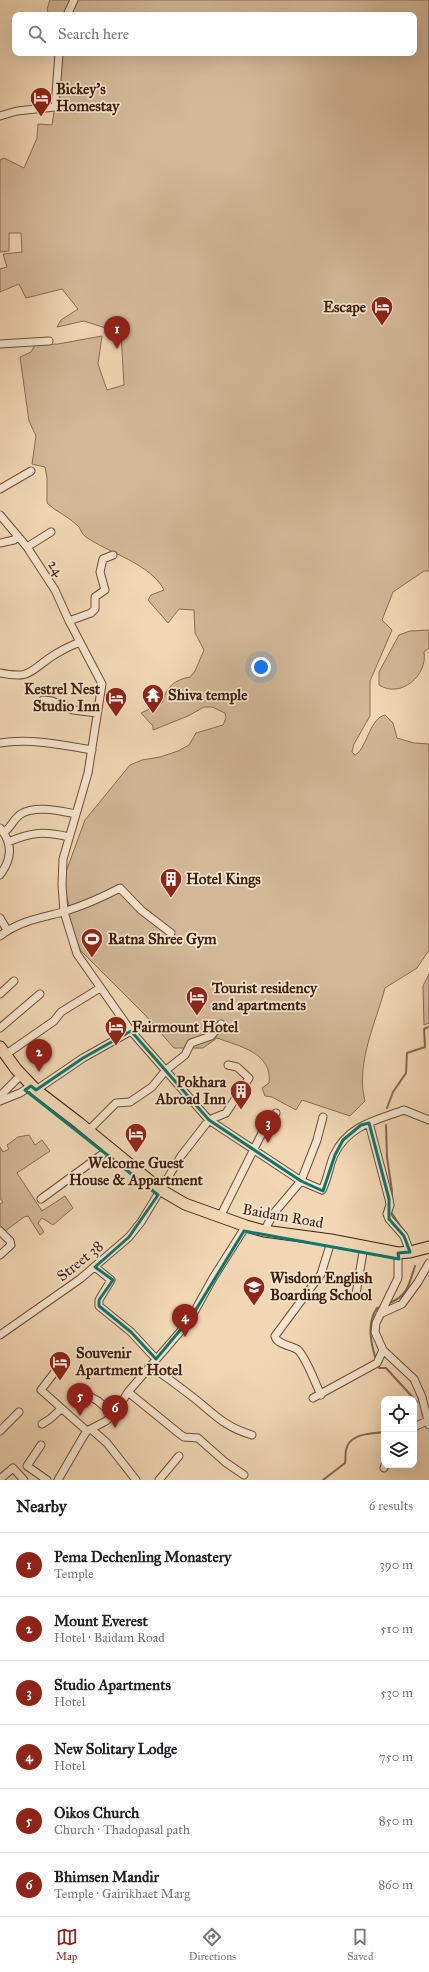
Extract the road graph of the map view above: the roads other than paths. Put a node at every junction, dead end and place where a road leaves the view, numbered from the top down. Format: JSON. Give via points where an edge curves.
{"nodes":[{"id":1,"x":74,"y":0,"type":"edge"},
{"id":2,"x":68,"y":12,"type":"edge"},
{"id":3,"x":59,"y":56,"type":"edge"},
{"id":4,"x":0,"y":116,"type":"edge"},
{"id":5,"x":49,"y":341,"type":"dead end"},
{"id":6,"x":0,"y":344,"type":"edge"},
{"id":7,"x":31,"y":471,"type":"dead end"},
{"id":8,"x":0,"y":489,"type":"edge"},
{"id":9,"x":0,"y":515,"type":"edge"},
{"id":10,"x":51,"y":532,"type":"dead end"},
{"id":11,"x":18,"y":536,"type":"junction"},
{"id":12,"x":0,"y":543,"type":"edge"},
{"id":13,"x":27,"y":547,"type":"junction"},
{"id":14,"x":113,"y":555,"type":"dead end"},
{"id":15,"x":69,"y":621,"type":"junction"},
{"id":16,"x":80,"y":642,"type":"junction"},
{"id":17,"x":0,"y":673,"type":"edge"},
{"id":18,"x":43,"y":700,"type":"dead end"},
{"id":19,"x":97,"y":713,"type":"junction"},
{"id":20,"x":0,"y":744,"type":"edge"},
{"id":21,"x":92,"y":750,"type":"junction"},
{"id":22,"x":76,"y":814,"type":"junction"},
{"id":23,"x":2,"y":830,"type":"edge"},
{"id":24,"x":69,"y":837,"type":"junction"},
{"id":25,"x":8,"y":842,"type":"junction"},
{"id":26,"x":0,"y":875,"type":"edge"},
{"id":27,"x":64,"y":912,"type":"junction"},
{"id":28,"x":0,"y":918,"type":"edge"},
{"id":29,"x":7,"y":930,"type":"junction"},
{"id":30,"x":171,"y":933,"type":"dead end"},
{"id":31,"x":0,"y":936,"type":"edge"},
{"id":32,"x":14,"y":981,"type":"dead end"},
{"id":33,"x":100,"y":988,"type":"junction"},
{"id":34,"x":0,"y":994,"type":"edge"},
{"id":35,"x":40,"y":994,"type":"dead end"},
{"id":36,"x":221,"y":1024,"type":"dead end"},
{"id":37,"x":0,"y":1028,"type":"edge"},
{"id":38,"x":130,"y":1032,"type":"junction"},
{"id":39,"x":2,"y":1054,"type":"edge"},
{"id":40,"x":228,"y":1065,"type":"dead end"},
{"id":41,"x":166,"y":1070,"type":"junction"},
{"id":42,"x":18,"y":1077,"type":"junction"},
{"id":43,"x":31,"y":1089,"type":"junction"},
{"id":44,"x":0,"y":1101,"type":"edge"},
{"id":45,"x":276,"y":1113,"type":"dead end"},
{"id":46,"x":323,"y":1118,"type":"dead end"},
{"id":47,"x":209,"y":1120,"type":"junction"},
{"id":48,"x":429,"y":1120,"type":"edge"},
{"id":49,"x":370,"y":1123,"type":"junction"},
{"id":50,"x":88,"y":1131,"type":"junction"},
{"id":51,"x":255,"y":1149,"type":"junction"},
{"id":52,"x":104,"y":1153,"type":"junction"},
{"id":53,"x":301,"y":1181,"type":"junction"},
{"id":54,"x":159,"y":1193,"type":"junction"},
{"id":55,"x":41,"y":1199,"type":"dead end"},
{"id":56,"x":220,"y":1217,"type":"junction"},
{"id":57,"x":245,"y":1229,"type":"junction"},
{"id":58,"x":264,"y":1230,"type":"junction"},
{"id":59,"x":0,"y":1231,"type":"edge"},
{"id":60,"x":330,"y":1245,"type":"junction"},
{"id":61,"x":429,"y":1247,"type":"edge"},
{"id":62,"x":363,"y":1252,"type":"junction"},
{"id":63,"x":410,"y":1252,"type":"junction"},
{"id":64,"x":429,"y":1254,"type":"edge"},
{"id":65,"x":0,"y":1256,"type":"edge"},
{"id":66,"x":399,"y":1256,"type":"junction"},
{"id":67,"x":429,"y":1263,"type":"edge"},
{"id":68,"x":95,"y":1267,"type":"junction"},
{"id":69,"x":356,"y":1294,"type":"dead end"},
{"id":70,"x":380,"y":1314,"type":"junction"},
{"id":71,"x":0,"y":1336,"type":"edge"},
{"id":72,"x":383,"y":1350,"type":"junction"},
{"id":73,"x":156,"y":1359,"type":"junction"},
{"id":74,"x":150,"y":1366,"type":"junction"},
{"id":75,"x":57,"y":1369,"type":"dead end"},
{"id":76,"x":78,"y":1390,"type":"dead end"},
{"id":77,"x":128,"y":1392,"type":"junction"},
{"id":78,"x":321,"y":1395,"type":"junction"},
{"id":79,"x":313,"y":1398,"type":"dead end"},
{"id":80,"x":61,"y":1409,"type":"junction"},
{"id":81,"x":19,"y":1412,"type":"dead end"},
{"id":82,"x":113,"y":1414,"type":"junction"},
{"id":83,"x":428,"y":1423,"type":"edge"},
{"id":84,"x":42,"y":1424,"type":"dead end"},
{"id":85,"x":417,"y":1426,"type":"edge"},
{"id":86,"x":89,"y":1430,"type":"junction"},
{"id":87,"x":0,"y":1431,"type":"edge"},
{"id":88,"x":252,"y":1435,"type":"dead end"},
{"id":89,"x":41,"y":1445,"type":"dead end"},
{"id":90,"x":180,"y":1456,"type":"dead end"},
{"id":91,"x":244,"y":1475,"type":"dead end"},
{"id":92,"x":0,"y":1479,"type":"edge"},
{"id":93,"x":24,"y":1480,"type":"edge"},
{"id":94,"x":47,"y":1480,"type":"edge"},
{"id":95,"x":58,"y":1480,"type":"edge"},
{"id":96,"x":136,"y":1480,"type":"edge"},
{"id":97,"x":159,"y":1480,"type":"edge"}],
"edges":[{"from":1,"to":2,"type":"street"},
{"from":3,"to":4,"type":"street","via":[[55,107],[17,111]]},
{"from":5,"to":6,"type":"street"},
{"from":7,"to":8,"type":"street"},
{"from":9,"to":11,"type":"street","name":"24","number":"24"},
{"from":10,"to":13,"type":"street"},
{"from":11,"to":12,"type":"street","via":[[14,540]]},
{"from":11,"to":13,"type":"street","name":"24","number":"24"},
{"from":13,"to":15,"type":"street","name":"24","number":"24","via":[[55,590]]},
{"from":14,"to":15,"type":"street","via":[[103,559],[100,567],[105,590],[95,597],[95,609]]},
{"from":15,"to":16,"type":"street","name":"24","number":"24"},
{"from":16,"to":17,"type":"street","via":[[63,650],[33,672],[16,676]]},
{"from":16,"to":19,"type":"street","name":"24","via":[[102,684]]},
{"from":18,"to":19,"type":"street","via":[[52,700],[73,710]]},
{"from":19,"to":21,"type":"street","name":"24"},
{"from":20,"to":21,"type":"street","via":[[54,744]]},
{"from":21,"to":22,"type":"street","name":"24"},
{"from":22,"to":23,"type":"street","via":[[47,810],[20,814],[10,828]]},
{"from":22,"to":24,"type":"street","name":"24"},
{"from":23,"to":25,"type":"street"},
{"from":24,"to":25,"type":"street","via":[[50,832],[37,833]]},
{"from":24,"to":27,"type":"street","name":"24","via":[[63,858]]},
{"from":25,"to":26,"type":"street","via":[[10,854]]},
{"from":27,"to":29,"type":"street","via":[[28,921]]},
{"from":27,"to":30,"type":"street","via":[[120,888]]},
{"from":27,"to":33,"type":"street","name":"24","via":[[77,954]]},
{"from":28,"to":29,"type":"street"},
{"from":29,"to":31,"type":"street"},
{"from":32,"to":34,"type":"street"},
{"from":33,"to":38,"type":"street","name":"24"},
{"from":33,"to":39,"type":"street"},
{"from":35,"to":37,"type":"street"},
{"from":36,"to":41,"type":"street","via":[[211,1036],[191,1043],[185,1054]]},
{"from":38,"to":41,"type":"street","name":"24"},
{"from":38,"to":43,"type":"street"},
{"from":39,"to":42,"type":"main road","name":"Baidam Road"},
{"from":40,"to":47,"type":"street","via":[[237,1067],[249,1078],[226,1113]]},
{"from":41,"to":47,"type":"street","name":"24"},
{"from":41,"to":50,"type":"street","via":[[152,1087],[130,1102],[116,1104]]},
{"from":42,"to":43,"type":"main road","name":"Baidam Road"},
{"from":42,"to":44,"type":"street","via":[[3,1093]]},
{"from":43,"to":44,"type":"street"},
{"from":43,"to":50,"type":"main road","name":"Baidam Road"},
{"from":43,"to":52,"type":"main road","name":"Baidam Road"},
{"from":45,"to":51,"type":"street","via":[[262,1133]]},
{"from":46,"to":53,"type":"street"},
{"from":47,"to":51,"type":"street","name":"24"},
{"from":47,"to":54,"type":"street","name":"Street 38","via":[[181,1156]]},
{"from":48,"to":49,"type":"street","via":[[404,1110]]},
{"from":49,"to":53,"type":"street","name":"24","via":[[361,1125],[343,1140],[334,1155],[322,1190]]},
{"from":49,"to":63,"type":"street","via":[[389,1199],[387,1214],[404,1236]]},
{"from":50,"to":54,"type":"main road","name":"Baidam Road"},
{"from":51,"to":53,"type":"street","name":"24"},
{"from":51,"to":56,"type":"street"},
{"from":52,"to":54,"type":"main road","name":"Baidam Road"},
{"from":52,"to":55,"type":"street"},
{"from":53,"to":58,"type":"street","via":[[274,1213]]},
{"from":54,"to":56,"type":"main road","name":"Baidam Road"},
{"from":54,"to":57,"type":"main road","name":"Baidam Road","via":[[202,1216]]},
{"from":54,"to":68,"type":"street","name":"Street 38","via":[[129,1237]]},
{"from":56,"to":57,"type":"main road","name":"Baidam Road"},
{"from":57,"to":58,"type":"main road","name":"Baidam Road"},
{"from":57,"to":60,"type":"main road","name":"Baidam Road"},
{"from":57,"to":73,"type":"street","via":[[192,1316]]},
{"from":58,"to":66,"type":"main road","name":"Baidam Road","via":[[331,1240]]},
{"from":59,"to":65,"type":"street","via":[[11,1245]]},
{"from":60,"to":62,"type":"main road","name":"Baidam Road"},
{"from":60,"to":78,"type":"street","via":[[321,1274],[275,1336],[278,1341],[297,1350]]},
{"from":61,"to":63,"type":"main road","name":"Baidam Road"},
{"from":62,"to":66,"type":"main road","name":"Baidam Road"},
{"from":62,"to":69,"type":"street"},
{"from":63,"to":66,"type":"main road","name":"Baidam Road"},
{"from":64,"to":66,"type":"main road","name":"Baidam Road","via":[[411,1259]]},
{"from":66,"to":70,"type":"street","via":[[398,1278]]},
{"from":67,"to":70,"type":"street","via":[[402,1304]]},
{"from":68,"to":71,"type":"street","name":"Street 38"},
{"from":68,"to":73,"type":"street","via":[[111,1280],[99,1300],[99,1306],[131,1332]]},
{"from":70,"to":72,"type":"street","via":[[375,1332]]},
{"from":72,"to":78,"type":"street","via":[[377,1363]]},
{"from":72,"to":83,"type":"street","via":[[414,1378]]},
{"from":73,"to":74,"type":"street"},
{"from":74,"to":77,"type":"street"},
{"from":74,"to":88,"type":"street","via":[[191,1396],[220,1422]]},
{"from":75,"to":80,"type":"street","via":[[41,1390]]},
{"from":76,"to":82,"type":"street","via":[[98,1401]]},
{"from":77,"to":82,"type":"street"},
{"from":77,"to":91,"type":"street","via":[[181,1435],[198,1438]]},
{"from":78,"to":79,"type":"street"},
{"from":80,"to":84,"type":"street"},
{"from":80,"to":86,"type":"street"},
{"from":81,"to":87,"type":"street"},
{"from":82,"to":86,"type":"street"},
{"from":83,"to":85,"type":"street"},
{"from":86,"to":95,"type":"street","via":[[77,1443]]},
{"from":86,"to":96,"type":"street","via":[[107,1443]]},
{"from":89,"to":94,"type":"street","via":[[27,1466]]},
{"from":90,"to":97,"type":"street"},
{"from":92,"to":93,"type":"street","via":[[13,1468]]}]}
